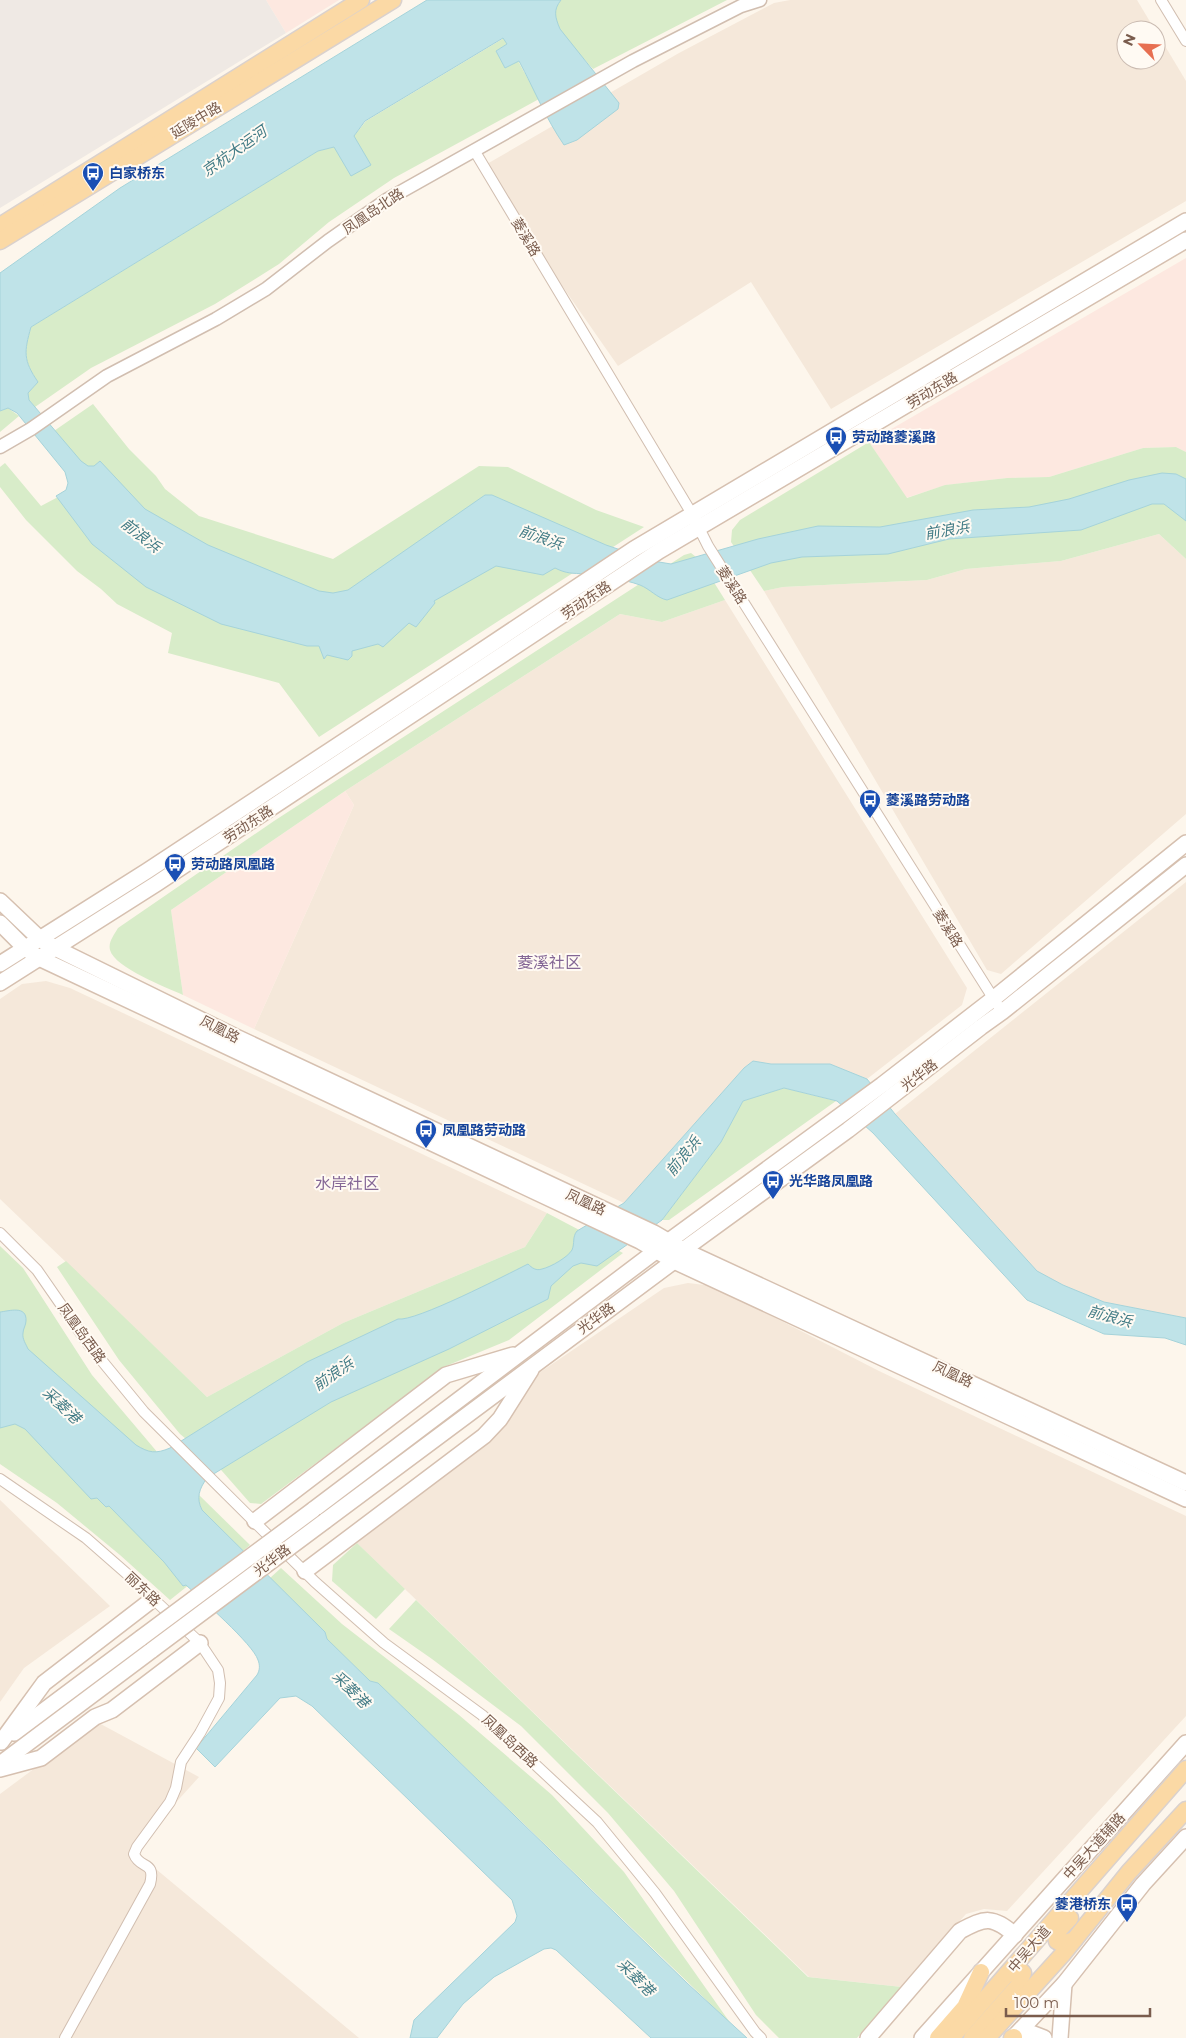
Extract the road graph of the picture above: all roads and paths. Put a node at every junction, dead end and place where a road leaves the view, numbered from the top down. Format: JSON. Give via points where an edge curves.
{"nodes":[{"id":1,"x":361,"y":0,"type":"edge"},
{"id":2,"x":760,"y":0,"type":"edge"},
{"id":3,"x":1161,"y":0,"type":"edge"},
{"id":4,"x":383,"y":3,"type":"edge"},
{"id":5,"x":1186,"y":40,"type":"edge"},
{"id":6,"x":474,"y":150,"type":"junction"},
{"id":7,"x":1186,"y":221,"type":"edge"},
{"id":8,"x":0,"y":226,"type":"edge"},
{"id":9,"x":1186,"y":240,"type":"edge"},
{"id":10,"x":0,"y":241,"type":"edge"},
{"id":11,"x":0,"y":447,"type":"edge"},
{"id":12,"x":692,"y":514,"type":"junction"},
{"id":13,"x":699,"y":529,"type":"junction"},
{"id":14,"x":1186,"y":843,"type":"edge"},
{"id":15,"x":1186,"y":864,"type":"edge"},
{"id":16,"x":0,"y":901,"type":"edge"},
{"id":17,"x":0,"y":922,"type":"edge"},
{"id":18,"x":40,"y":939,"type":"junction"},
{"id":19,"x":25,"y":948,"type":"junction"},
{"id":20,"x":55,"y":948,"type":"junction"},
{"id":21,"x":39,"y":958,"type":"junction"},
{"id":22,"x":0,"y":964,"type":"edge"},
{"id":23,"x":0,"y":983,"type":"edge"},
{"id":24,"x":993,"y":999,"type":"junction"},
{"id":25,"x":1002,"y":1012,"type":"junction"},
{"id":26,"x":886,"y":1091,"type":"junction"},
{"id":27,"x":595,"y":1213,"type":"junction"},
{"id":28,"x":0,"y":1233,"type":"edge"},
{"id":29,"x":663,"y":1246,"type":"junction"},
{"id":30,"x":679,"y":1255,"type":"junction"},
{"id":31,"x":521,"y":1352,"type":"junction"},
{"id":32,"x":537,"y":1361,"type":"junction"},
{"id":33,"x":0,"y":1479,"type":"edge"},
{"id":34,"x":1186,"y":1483,"type":"edge"},
{"id":35,"x":1186,"y":1499,"type":"edge"},
{"id":36,"x":255,"y":1522,"type":"junction"},
{"id":37,"x":305,"y":1571,"type":"junction"},
{"id":38,"x":153,"y":1598,"type":"junction"},
{"id":39,"x":200,"y":1643,"type":"junction"},
{"id":40,"x":1,"y":1743,"type":"edge"},
{"id":41,"x":1186,"y":1743,"type":"edge"},
{"id":42,"x":0,"y":1764,"type":"edge"},
{"id":43,"x":0,"y":1769,"type":"edge"},
{"id":44,"x":1186,"y":1769,"type":"edge"},
{"id":45,"x":1152,"y":1808,"type":"junction"},
{"id":46,"x":1186,"y":1810,"type":"edge"},
{"id":47,"x":1186,"y":1837,"type":"edge"},
{"id":48,"x":1015,"y":1935,"type":"junction"},
{"id":49,"x":1074,"y":1940,"type":"junction"},
{"id":50,"x":981,"y":1972,"type":"junction"},
{"id":51,"x":1007,"y":1974,"type":"junction"},
{"id":52,"x":1064,"y":1984,"type":"junction"},
{"id":53,"x":65,"y":2038,"type":"edge"},
{"id":54,"x":761,"y":2038,"type":"edge"},
{"id":55,"x":868,"y":2038,"type":"edge"},
{"id":56,"x":922,"y":2038,"type":"edge"},
{"id":57,"x":938,"y":2038,"type":"edge"},
{"id":58,"x":951,"y":2038,"type":"edge"},
{"id":59,"x":972,"y":2038,"type":"edge"},
{"id":60,"x":987,"y":2038,"type":"edge"},
{"id":61,"x":1013,"y":2038,"type":"edge"},
{"id":62,"x":1044,"y":2038,"type":"edge"},
{"id":63,"x":1060,"y":2038,"type":"edge"}],
"edges":[{"from":1,"to":8,"type":"main road","name":"延陵中路"},
{"from":2,"to":6,"type":"street","name":"凤凰岛北路","via":[[741,6],[633,60]]},
{"from":3,"to":5,"type":"street"},
{"from":4,"to":10,"type":"main road","name":"延陵中路"},
{"from":6,"to":11,"type":"street","name":"凤凰岛北路","via":[[388,199],[266,289],[107,376]]},
{"from":6,"to":12,"type":"street","name":"菱溪路"},
{"from":7,"to":12,"type":"main road","name":"劳动东路"},
{"from":9,"to":13,"type":"main road","name":"劳动东路"},
{"from":12,"to":13,"type":"street","name":"菱溪路"},
{"from":12,"to":18,"type":"main road","name":"劳动东路"},
{"from":13,"to":20,"type":"main road","name":"劳动东路","via":[[659,551]]},
{"from":13,"to":24,"type":"street","name":"菱溪路"},
{"from":14,"to":24,"type":"main road","name":"光华路"},
{"from":15,"to":25,"type":"main road","name":"光华路"},
{"from":16,"to":18,"type":"main road","name":"凤凰路"},
{"from":17,"to":19,"type":"main road","name":"凤凰路"},
{"from":18,"to":19,"type":"main road","name":"劳动东路"},
{"from":18,"to":20,"type":"main road","name":"凤凰路"},
{"from":19,"to":21,"type":"main road","name":"凤凰路"},
{"from":19,"to":22,"type":"main road","name":"劳动东路"},
{"from":20,"to":21,"type":"main road","name":"劳动东路"},
{"from":20,"to":27,"type":"main road","name":"凤凰路"},
{"from":21,"to":23,"type":"main road","name":"劳动东路"},
{"from":21,"to":27,"type":"main road","name":"凤凰路"},
{"from":24,"to":25,"type":"street","name":"菱溪路"},
{"from":24,"to":26,"type":"main road","name":"光华路"},
{"from":25,"to":26,"type":"main road","name":"光华路"},
{"from":26,"to":29,"type":"main road","name":"光华路","via":[[837,1118]]},
{"from":26,"to":30,"type":"main road","name":"光华路","via":[[848,1130]]},
{"from":27,"to":29,"type":"main road","name":"凤凰路","via":[[640,1241]]},
{"from":27,"to":29,"type":"main road","name":"凤凰路","via":[[654,1233]]},
{"from":28,"to":36,"type":"street","name":"凤凰岛西路","via":[[37,1270],[89,1345],[144,1412]]},
{"from":29,"to":30,"type":"main road","name":"凤凰路"},
{"from":29,"to":31,"type":"main road","name":"光华路"},
{"from":30,"to":32,"type":"main road","name":"光华路"},
{"from":30,"to":34,"type":"main road","name":"凤凰路"},
{"from":30,"to":35,"type":"main road","name":"凤凰路"},
{"from":31,"to":36,"type":"main road","via":[[446,1375]]},
{"from":31,"to":40,"type":"main road","name":"光华路","bridge":true},
{"from":32,"to":37,"type":"main road","via":[[500,1420],[484,1436]]},
{"from":32,"to":42,"type":"main road","name":"光华路","bridge":true},
{"from":33,"to":38,"type":"street","name":"丽东路","via":[[86,1538]]},
{"from":36,"to":37,"type":"street","name":"凤凰岛西路"},
{"from":37,"to":54,"type":"street","name":"凤凰岛西路","via":[[384,1643],[482,1715],[597,1822],[655,1893]]},
{"from":38,"to":39,"type":"street","name":"丽东路"},
{"from":38,"to":40,"type":"main road","via":[[44,1683]]},
{"from":39,"to":43,"type":"main road","via":[[112,1710],[95,1717],[41,1758]]},
{"from":39,"to":53,"type":"street","name":"丽东路","via":[[218,1670],[220,1698],[180,1762],[170,1802],[137,1847],[136,1860],[153,1873],[150,1884]]},
{"from":41,"to":48,"type":"main road","name":"中吴大道辅路"},
{"from":44,"to":45,"type":"main road","name":"中吴大道"},
{"from":45,"to":49,"type":"main road","via":[[1127,1854],[1056,1933],[1057,1941],[1062,1944]]},
{"from":45,"to":51,"type":"main road","name":"中吴大道"},
{"from":46,"to":49,"type":"main road","name":"中吴大道","via":[[1129,1872]]},
{"from":47,"to":52,"type":"main road","via":[[1143,1884]]},
{"from":48,"to":50,"type":"main road","name":"中吴大道辅路"},
{"from":48,"to":55,"type":"main road","via":[[1000,1923],[980,1920],[960,1931]]},
{"from":49,"to":60,"type":"main road","name":"中吴大道"},
{"from":50,"to":56,"type":"main road","name":"中吴大道辅路"},
{"from":50,"to":57,"type":"main road","via":[[965,2007]]},
{"from":51,"to":58,"type":"main road","name":"中吴大道"},
{"from":51,"to":59,"type":"main road","via":[[1019,1969],[1023,1973],[1018,1986]]},
{"from":52,"to":61,"type":"main road"},
{"from":52,"to":63,"type":"main road"},
{"from":61,"to":62,"type":"main road","via":[[1032,2033]]}]}
